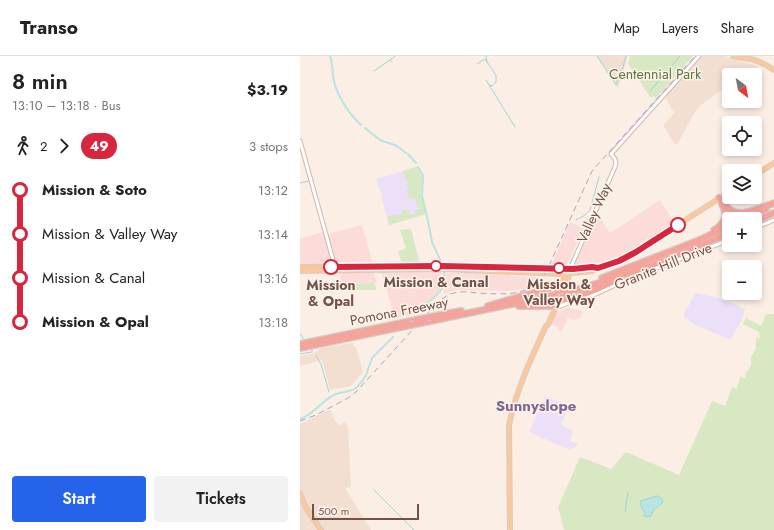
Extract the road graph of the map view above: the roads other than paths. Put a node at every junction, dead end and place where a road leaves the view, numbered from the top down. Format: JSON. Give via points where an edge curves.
{"nodes":[{"id":1,"x":699,"y":56,"type":"edge"},
{"id":2,"x":733,"y":56,"type":"edge"},
{"id":3,"x":774,"y":71,"type":"edge"},
{"id":4,"x":300,"y":141,"type":"edge"},
{"id":5,"x":774,"y":163,"type":"edge"},
{"id":6,"x":762,"y":171,"type":"edge"},
{"id":7,"x":722,"y":196,"type":"edge"},
{"id":8,"x":719,"y":198,"type":"junction"},
{"id":9,"x":774,"y":204,"type":"edge"},
{"id":10,"x":759,"y":212,"type":"edge"},
{"id":11,"x":774,"y":213,"type":"edge"},
{"id":12,"x":762,"y":218,"type":"edge"},
{"id":13,"x":774,"y":220,"type":"edge"},
{"id":14,"x":762,"y":225,"type":"edge"},
{"id":15,"x":722,"y":229,"type":"edge"},
{"id":16,"x":722,"y":236,"type":"edge"},
{"id":17,"x":698,"y":241,"type":"junction"},
{"id":18,"x":722,"y":243,"type":"edge"},
{"id":19,"x":300,"y":267,"type":"edge"},
{"id":20,"x":335,"y":267,"type":"junction"},
{"id":21,"x":443,"y":268,"type":"junction"},
{"id":22,"x":300,"y":271,"type":"edge"},
{"id":23,"x":569,"y":271,"type":"junction"},
{"id":24,"x":559,"y":293,"type":"junction"},
{"id":25,"x":554,"y":306,"type":"junction"},
{"id":26,"x":487,"y":308,"type":"junction"},
{"id":27,"x":306,"y":344,"type":"edge"},
{"id":28,"x":300,"y":348,"type":"edge"},
{"id":29,"x":300,"y":493,"type":"edge"},
{"id":30,"x":300,"y":499,"type":"edge"},
{"id":31,"x":318,"y":530,"type":"edge"},
{"id":32,"x":321,"y":530,"type":"edge"},
{"id":33,"x":510,"y":530,"type":"edge"}],
"edges":[{"from":1,"to":23,"type":"street","name":"Valley Way","via":[[611,154],[616,163],[615,167]]},
{"from":2,"to":3,"type":"main road"},
{"from":4,"to":20,"type":"street"},
{"from":5,"to":6,"type":"main road"},
{"from":7,"to":8,"type":"main road"},
{"from":8,"to":9,"type":"highway","via":[[731,211],[739,213]]},
{"from":8,"to":17,"type":"highway","via":[[725,211],[724,221]]},
{"from":8,"to":23,"type":"main road","via":[[628,257],[592,271]]},
{"from":9,"to":10,"type":"highway"},
{"from":11,"to":12,"type":"highway"},
{"from":13,"to":14,"type":"street"},
{"from":15,"to":17,"type":"highway","name":"Pomona Freeway"},
{"from":16,"to":24,"type":"highway","name":"Pomona Freeway","via":[[647,266]]},
{"from":17,"to":24,"type":"highway","name":"Pomona Freeway"},
{"from":18,"to":25,"type":"street","name":"Granite Hill Drive","via":[[596,294],[560,307]]},
{"from":19,"to":20,"type":"main road"},
{"from":20,"to":21,"type":"main road"},
{"from":21,"to":22,"type":"main road"},
{"from":21,"to":23,"type":"main road","via":[[563,274]]},
{"from":23,"to":24,"type":"main road","name":"Valley Way"},
{"from":23,"to":24,"type":"main road","name":"Valley Way","via":[[569,276]]},
{"from":24,"to":25,"type":"main road","name":"Valley Way"},
{"from":24,"to":26,"type":"highway","name":"Pomona Freeway"},
{"from":24,"to":26,"type":"highway"},
{"from":25,"to":26,"type":"highway","via":[[495,310]]},
{"from":25,"to":33,"type":"main road","name":"Valley Way","via":[[514,403],[509,425]]},
{"from":26,"to":27,"type":"highway","name":"Pomona Freeway","bridge":true},
{"from":26,"to":27,"type":"highway","name":"Pomona Freeway","bridge":true,"via":[[430,317]]},
{"from":27,"to":28,"type":"highway","name":"Pomona Freeway"},
{"from":29,"to":32,"type":"main road","via":[[306,508]]},
{"from":30,"to":31,"type":"main road"}]}
